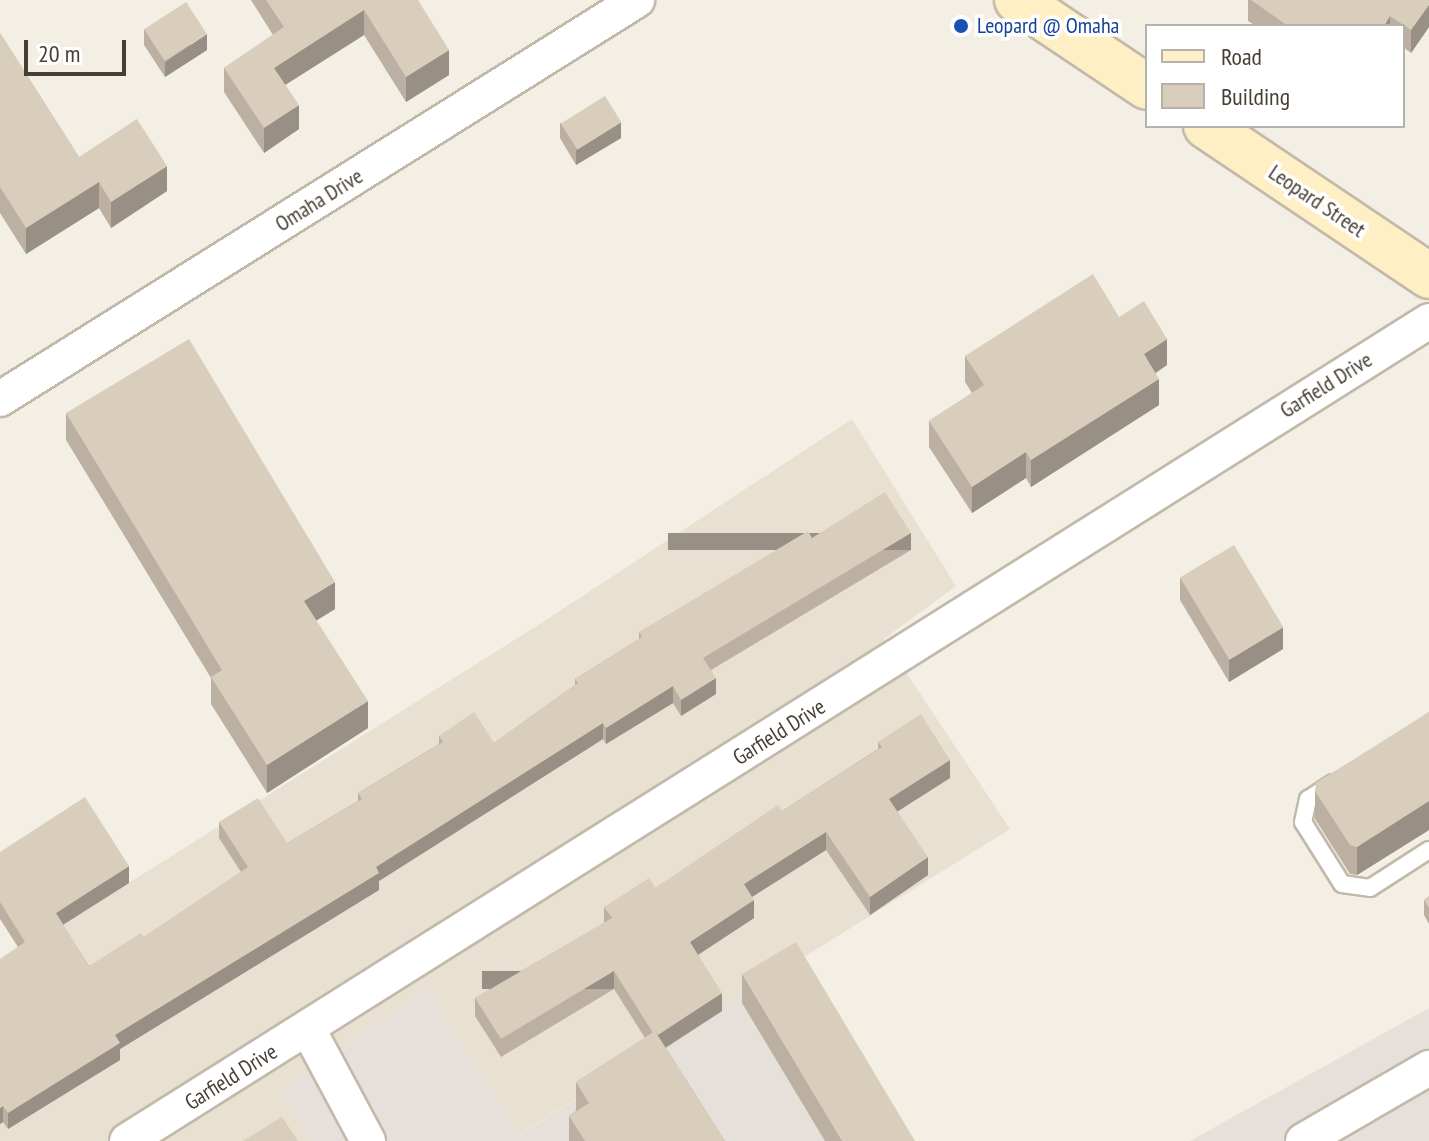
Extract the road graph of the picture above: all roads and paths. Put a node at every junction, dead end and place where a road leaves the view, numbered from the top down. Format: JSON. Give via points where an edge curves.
{"nodes":[{"id":1,"x":637,"y":0,"type":"edge"},
{"id":2,"x":1017,"y":0,"type":"edge"},
{"id":3,"x":1145,"y":86,"type":"edge"},
{"id":4,"x":1209,"y":128,"type":"edge"},
{"id":5,"x":1429,"y":276,"type":"edge"},
{"id":6,"x":1429,"y":321,"type":"edge"},
{"id":7,"x":0,"y":399,"type":"edge"},
{"id":8,"x":1344,"y":776,"type":"edge"},
{"id":9,"x":1429,"y":850,"type":"edge"},
{"id":10,"x":308,"y":1029,"type":"junction"},
{"id":11,"x":1429,"y":1068,"type":"edge"},
{"id":12,"x":127,"y":1141,"type":"edge"},
{"id":13,"x":368,"y":1141,"type":"edge"},
{"id":14,"x":1303,"y":1141,"type":"edge"}],
"edges":[{"from":1,"to":7,"type":"street","name":"Omaha Drive"},
{"from":2,"to":3,"type":"main road"},
{"from":4,"to":5,"type":"main road","name":"Leopard Street"},
{"from":6,"to":10,"type":"street","name":"Garfield Drive"},
{"from":8,"to":9,"type":"lane","via":[[1308,799],[1303,822],[1342,884],[1370,888]]},
{"from":10,"to":12,"type":"street","name":"Garfield Drive"},
{"from":10,"to":13,"type":"street"},
{"from":11,"to":14,"type":"street"}]}
